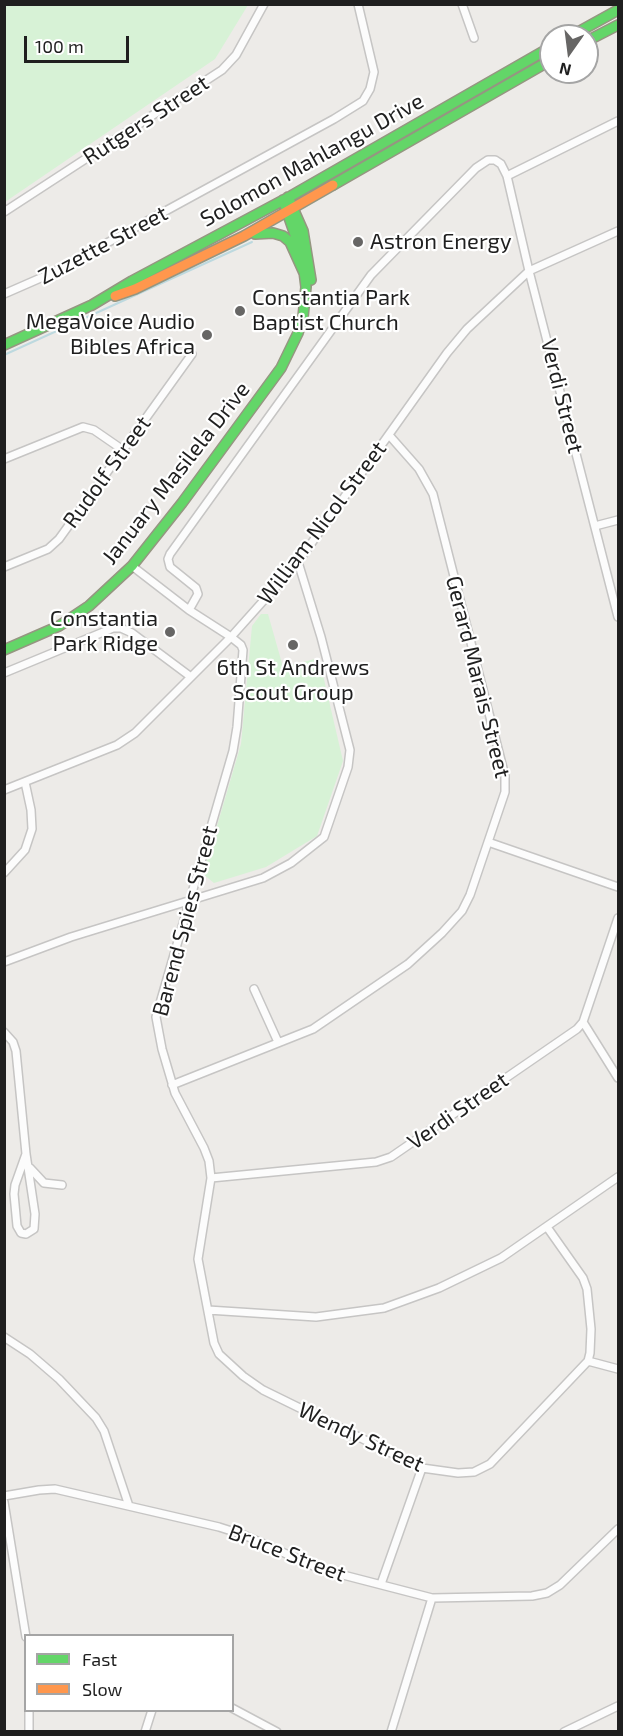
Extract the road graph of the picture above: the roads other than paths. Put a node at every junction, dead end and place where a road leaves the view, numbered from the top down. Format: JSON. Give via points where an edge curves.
{"nodes":[{"id":1,"x":264,"y":4,"type":"edge"},
{"id":2,"x":358,"y":4,"type":"edge"},
{"id":3,"x":462,"y":4,"type":"edge"},
{"id":4,"x":618,"y":10,"type":"edge"},
{"id":5,"x":593,"y":24,"type":"edge"},
{"id":6,"x":618,"y":25,"type":"edge"},
{"id":7,"x":599,"y":35,"type":"edge"},
{"id":8,"x":474,"y":38,"type":"dead end"},
{"id":9,"x":539,"y":54,"type":"edge"},
{"id":10,"x":539,"y":67,"type":"edge"},
{"id":11,"x":618,"y":122,"type":"edge"},
{"id":12,"x":507,"y":176,"type":"junction"},
{"id":13,"x":285,"y":199,"type":"junction"},
{"id":14,"x":291,"y":209,"type":"junction"},
{"id":15,"x":4,"y":212,"type":"edge"},
{"id":16,"x":618,"y":231,"type":"edge"},
{"id":17,"x":244,"y":236,"type":"junction"},
{"id":18,"x":529,"y":271,"type":"junction"},
{"id":19,"x":305,"y":275,"type":"junction"},
{"id":20,"x":4,"y":294,"type":"edge"},
{"id":21,"x":92,"y":305,"type":"junction"},
{"id":22,"x":4,"y":345,"type":"edge"},
{"id":23,"x":192,"y":354,"type":"dead end"},
{"id":24,"x":281,"y":368,"type":"junction"},
{"id":25,"x":389,"y":435,"type":"junction"},
{"id":26,"x":123,"y":450,"type":"junction"},
{"id":27,"x":4,"y":459,"type":"edge"},
{"id":28,"x":618,"y":520,"type":"edge"},
{"id":29,"x":595,"y":526,"type":"junction"},
{"id":30,"x":298,"y":562,"type":"junction"},
{"id":31,"x":132,"y":566,"type":"junction"},
{"id":32,"x":4,"y":567,"type":"edge"},
{"id":33,"x":189,"y":610,"type":"junction"},
{"id":34,"x":618,"y":617,"type":"edge"},
{"id":35,"x":231,"y":637,"type":"junction"},
{"id":36,"x":4,"y":651,"type":"edge"},
{"id":37,"x":4,"y":673,"type":"edge"},
{"id":38,"x":191,"y":677,"type":"junction"},
{"id":39,"x":25,"y":782,"type":"junction"},
{"id":40,"x":4,"y":790,"type":"edge"},
{"id":41,"x":488,"y":843,"type":"junction"},
{"id":42,"x":4,"y":873,"type":"edge"},
{"id":43,"x":618,"y":887,"type":"edge"},
{"id":44,"x":188,"y":902,"type":"junction"},
{"id":45,"x":618,"y":918,"type":"edge"},
{"id":46,"x":4,"y":962,"type":"edge"},
{"id":47,"x":254,"y":989,"type":"dead end"},
{"id":48,"x":583,"y":1022,"type":"junction"},
{"id":49,"x":4,"y":1032,"type":"edge"},
{"id":50,"x":278,"y":1042,"type":"junction"},
{"id":51,"x":618,"y":1078,"type":"edge"},
{"id":52,"x":172,"y":1084,"type":"junction"},
{"id":53,"x":26,"y":1154,"type":"junction"},
{"id":54,"x":28,"y":1166,"type":"junction"},
{"id":55,"x":618,"y":1177,"type":"edge"},
{"id":56,"x":211,"y":1178,"type":"junction"},
{"id":57,"x":62,"y":1185,"type":"dead end"},
{"id":58,"x":547,"y":1227,"type":"junction"},
{"id":59,"x":208,"y":1310,"type":"junction"},
{"id":60,"x":4,"y":1337,"type":"edge"},
{"id":61,"x":588,"y":1361,"type":"junction"},
{"id":62,"x":618,"y":1369,"type":"edge"},
{"id":63,"x":422,"y":1468,"type":"junction"},
{"id":64,"x":4,"y":1496,"type":"edge"},
{"id":65,"x":4,"y":1502,"type":"edge"},
{"id":66,"x":129,"y":1506,"type":"junction"},
{"id":67,"x":618,"y":1529,"type":"edge"},
{"id":68,"x":381,"y":1584,"type":"junction"},
{"id":69,"x":432,"y":1598,"type":"junction"},
{"id":70,"x":26,"y":1634,"type":"edge"},
{"id":71,"x":618,"y":1707,"type":"edge"},
{"id":72,"x":234,"y":1709,"type":"edge"},
{"id":73,"x":29,"y":1712,"type":"edge"},
{"id":74,"x":151,"y":1712,"type":"edge"},
{"id":75,"x":29,"y":1731,"type":"edge"},
{"id":76,"x":145,"y":1731,"type":"edge"},
{"id":77,"x":277,"y":1731,"type":"edge"},
{"id":78,"x":391,"y":1731,"type":"edge"},
{"id":79,"x":564,"y":1731,"type":"edge"}],
"edges":[{"from":1,"to":15,"type":"street","name":"Rutgers Street","via":[[236,55],[222,70]]},
{"from":2,"to":20,"type":"street","name":"Zuzette Street","via":[[374,72],[363,101],[52,273]]},
{"from":3,"to":8,"type":"street"},
{"from":4,"to":5,"type":"main road"},
{"from":6,"to":7,"type":"main road"},
{"from":9,"to":13,"type":"main road","name":"Solomon Mahlangu Drive"},
{"from":10,"to":14,"type":"main road","name":"Solomon Mahlangu Drive"},
{"from":11,"to":12,"type":"street"},
{"from":12,"to":18,"type":"street","name":"Verdi Street"},
{"from":12,"to":33,"type":"street","name":"January Masilela Drive","via":[[495,160],[482,162],[371,275],[346,309],[170,554],[170,567],[196,588],[198,594]]},
{"from":13,"to":14,"type":"main road","name":"January Masilela Drive"},
{"from":13,"to":21,"type":"main road","name":"Solomon Mahlangu Drive"},
{"from":14,"to":17,"type":"main road","name":"Solomon Mahlangu Drive"},
{"from":14,"to":19,"type":"main road","name":"January Masilela Drive"},
{"from":14,"to":24,"type":"main road","name":"January Masilela Drive","via":[[307,249],[311,298],[302,335]]},
{"from":16,"to":18,"type":"street","name":"William Nicol Street"},
{"from":17,"to":19,"type":"main road","via":[[266,232],[283,236],[295,250]]},
{"from":17,"to":21,"type":"main road","name":"Solomon Mahlangu Drive","via":[[135,289]]},
{"from":18,"to":25,"type":"street","name":"William Nicol Street","via":[[458,340]]},
{"from":18,"to":29,"type":"street","name":"Verdi Street"},
{"from":19,"to":24,"type":"main road","name":"January Masilela Drive","via":[[303,318]]},
{"from":21,"to":22,"type":"main road","name":"Solomon Mahlangu Drive"},
{"from":23,"to":26,"type":"street","name":"Rudolf Street"},
{"from":24,"to":31,"type":"main road","name":"January Masilela Drive"},
{"from":25,"to":30,"type":"street","name":"William Nicol Street"},
{"from":25,"to":41,"type":"street","name":"Gerard Marais Street","via":[[419,469],[433,494],[505,776],[505,792]]},
{"from":26,"to":27,"type":"street","via":[[83,427]]},
{"from":26,"to":32,"type":"street","name":"Rudolf Street","via":[[54,544]]},
{"from":28,"to":29,"type":"street"},
{"from":29,"to":34,"type":"street","name":"Verdi Street"},
{"from":30,"to":35,"type":"street","name":"William Nicol Street"},
{"from":30,"to":44,"type":"street","via":[[350,750],[348,767],[327,830],[317,844],[269,876]]},
{"from":31,"to":33,"type":"street"},
{"from":31,"to":36,"type":"main road","name":"January Masilela Drive","via":[[89,606],[59,626]]},
{"from":33,"to":35,"type":"street"},
{"from":35,"to":38,"type":"street","name":"William Nicol Street"},
{"from":35,"to":44,"type":"street","name":"Barend Spies Street","via":[[241,645],[243,655],[236,737]]},
{"from":37,"to":38,"type":"street","via":[[121,628]]},
{"from":38,"to":39,"type":"street","name":"William Nicol Street","via":[[127,740]]},
{"from":39,"to":40,"type":"street","name":"William Nicol Street"},
{"from":39,"to":42,"type":"street","via":[[32,829],[25,850]]},
{"from":41,"to":43,"type":"street"},
{"from":41,"to":50,"type":"street","name":"Gerard Marais Street","via":[[467,902],[442,933],[408,964],[330,1018]]},
{"from":44,"to":46,"type":"street"},
{"from":44,"to":52,"type":"street","name":"Barend Spies Street","via":[[156,1017]]},
{"from":45,"to":48,"type":"street"},
{"from":47,"to":50,"type":"street"},
{"from":48,"to":51,"type":"street"},
{"from":48,"to":56,"type":"street","name":"Verdi Street","via":[[387,1160]]},
{"from":49,"to":53,"type":"street","via":[[16,1051]]},
{"from":50,"to":52,"type":"street","name":"Gerard Marais Street"},
{"from":52,"to":56,"type":"street","name":"Barend Spies Street","via":[[204,1148]]},
{"from":53,"to":54,"type":"street"},
{"from":53,"to":54,"type":"street","via":[[14,1194],[17,1226],[26,1234],[32,1232],[35,1222]]},
{"from":54,"to":57,"type":"street","via":[[44,1183]]},
{"from":55,"to":58,"type":"street"},
{"from":56,"to":59,"type":"street","name":"Barend Spies Street","via":[[198,1254]]},
{"from":58,"to":59,"type":"street","via":[[481,1269],[384,1308],[316,1317]]},
{"from":58,"to":61,"type":"street","via":[[587,1289],[591,1329]]},
{"from":59,"to":63,"type":"street","name":"Wendy Street","via":[[216,1349],[255,1386]]},
{"from":60,"to":66,"type":"street","via":[[46,1367],[96,1418]]},
{"from":61,"to":62,"type":"street"},
{"from":61,"to":63,"type":"street","name":"Wendy Street","via":[[483,1468],[468,1474]]},
{"from":63,"to":68,"type":"street"},
{"from":64,"to":66,"type":"street","name":"Bruce Street","via":[[55,1489]]},
{"from":65,"to":70,"type":"street"},
{"from":66,"to":68,"type":"street","name":"Bruce Street","via":[[230,1530],[320,1569]]},
{"from":67,"to":69,"type":"street","name":"Bruce Street","via":[[547,1593]]},
{"from":68,"to":69,"type":"street","name":"Bruce Street"},
{"from":69,"to":78,"type":"street"},
{"from":71,"to":79,"type":"street"},
{"from":72,"to":77,"type":"street"},
{"from":73,"to":75,"type":"street"},
{"from":74,"to":76,"type":"street"}]}
